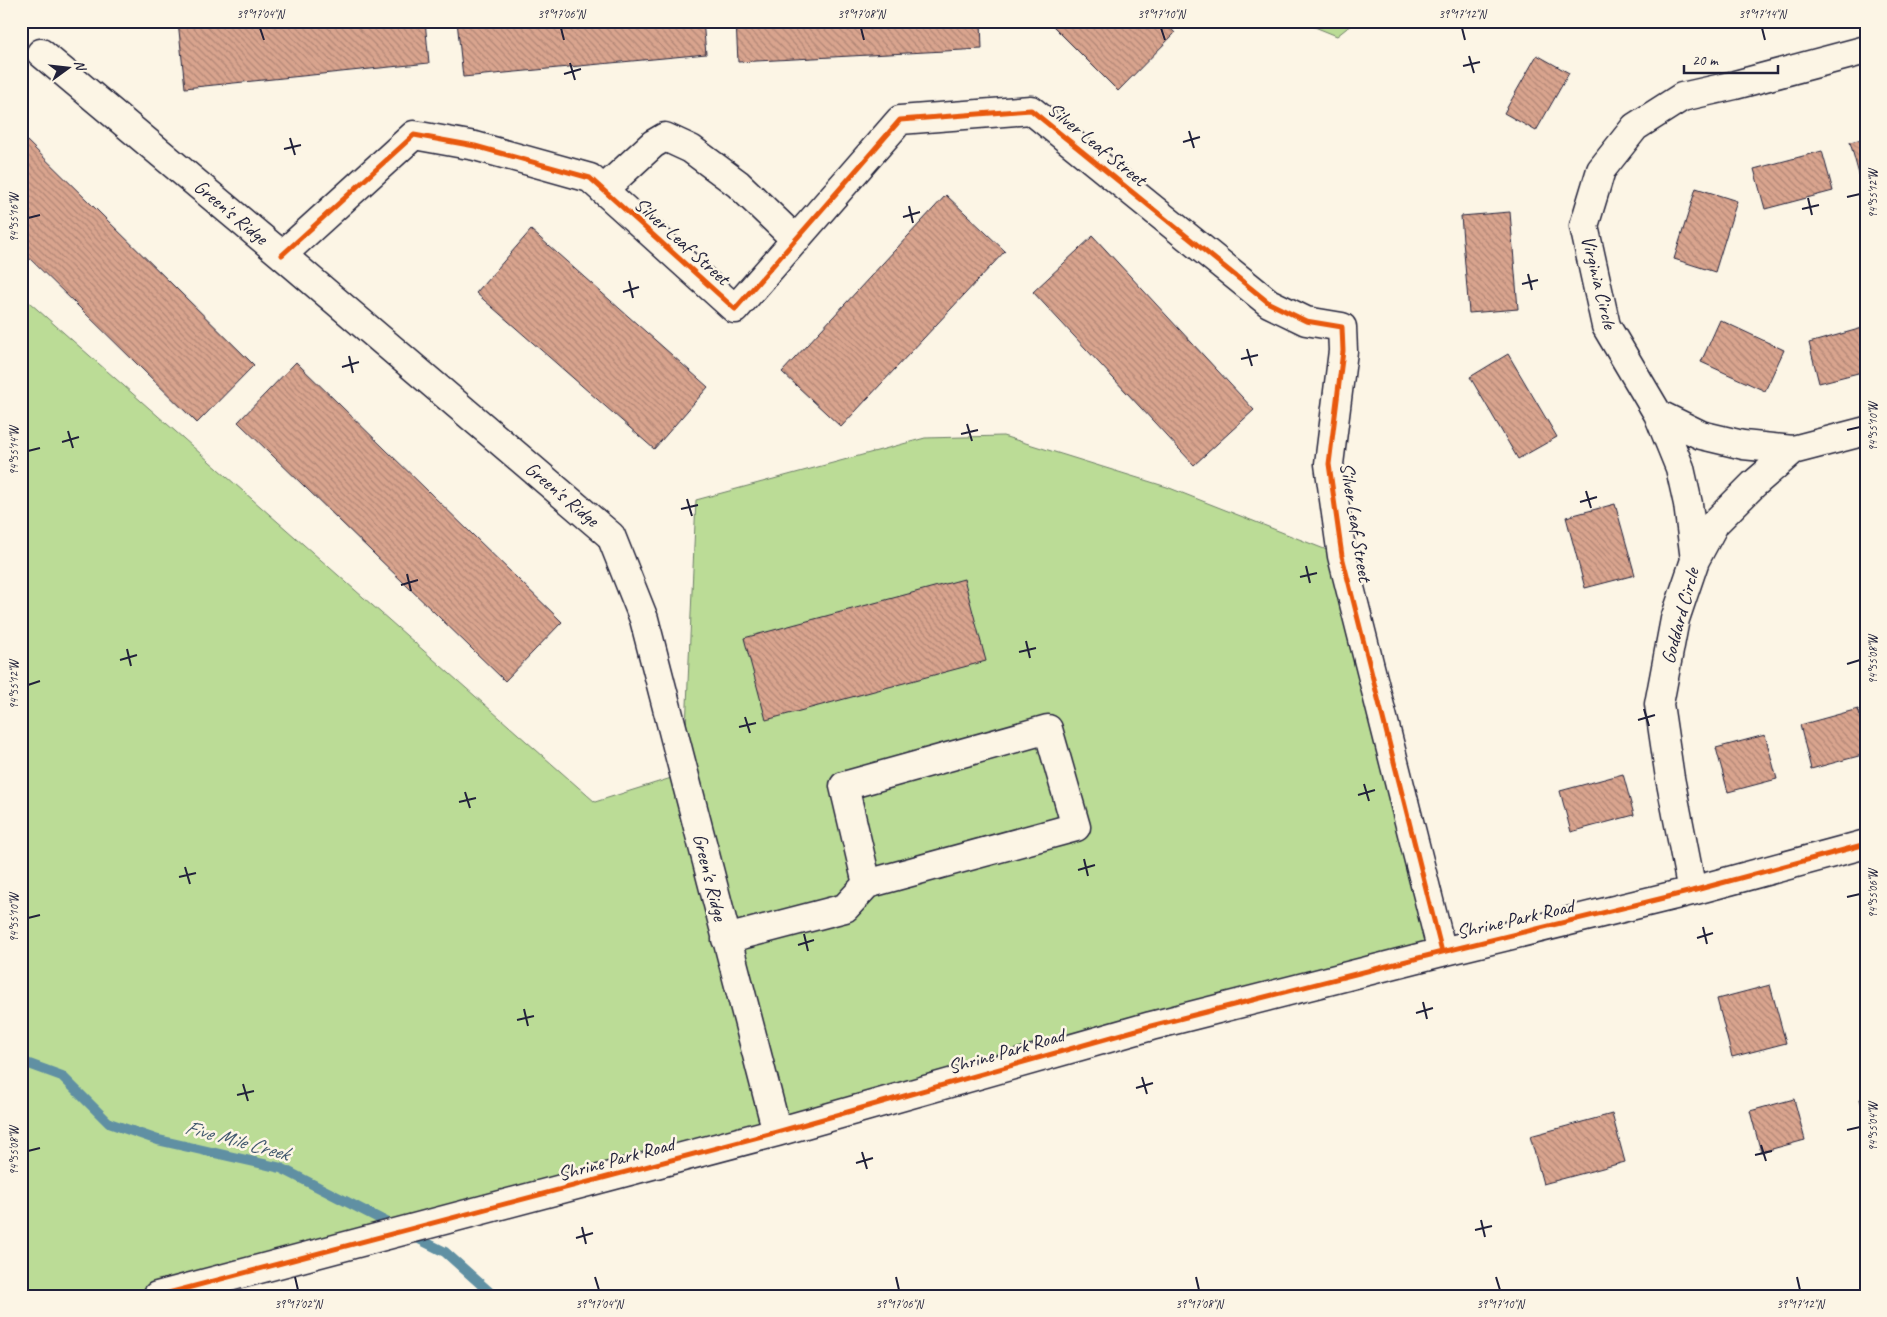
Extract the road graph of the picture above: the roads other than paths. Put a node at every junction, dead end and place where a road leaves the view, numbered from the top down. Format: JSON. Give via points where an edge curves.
{"nodes":[{"id":1,"x":1866,"y":50,"type":"edge"},
{"id":2,"x":41,"y":53,"type":"dead end"},
{"id":3,"x":603,"y":190,"type":"junction"},
{"id":4,"x":796,"y":240,"type":"junction"},
{"id":5,"x":282,"y":255,"type":"junction"},
{"id":6,"x":1658,"y":414,"type":"junction"},
{"id":7,"x":1866,"y":431,"type":"edge"},
{"id":8,"x":1792,"y":450,"type":"junction"},
{"id":9,"x":1695,"y":560,"type":"junction"},
{"id":10,"x":1866,"y":844,"type":"edge"},
{"id":11,"x":867,"y":884,"type":"junction"},
{"id":12,"x":1692,"y":892,"type":"junction"},
{"id":13,"x":726,"y":939,"type":"junction"},
{"id":14,"x":1442,"y":952,"type":"junction"},
{"id":15,"x":777,"y":1132,"type":"junction"},
{"id":16,"x":157,"y":1296,"type":"edge"}],
"edges":[{"from":1,"to":6,"type":"street","name":"Virginia Circle","via":[[1682,97],[1635,127],[1601,170],[1584,226],[1606,326]]},
{"from":2,"to":5,"type":"street","name":"Green's Ridge"},
{"from":3,"to":4,"type":"street","via":[[665,137],[690,148],[738,184]]},
{"from":3,"to":4,"type":"street","name":"Silver Leaf Street","via":[[735,309]]},
{"from":3,"to":5,"type":"street","name":"Silver Leaf Street","via":[[590,178],[475,146],[414,135]]},
{"from":4,"to":14,"type":"street","name":"Silver Leaf Street","via":[[900,120],[1031,110],[1269,303],[1306,321],[1342,327],[1343,352],[1329,464],[1342,556]]},
{"from":5,"to":13,"type":"street","name":"Green's Ridge","via":[[611,536],[644,619]]},
{"from":6,"to":8,"type":"street","via":[[1701,434],[1743,445]]},
{"from":6,"to":9,"type":"street","name":"Virginia Circle","via":[[1680,468]]},
{"from":7,"to":8,"type":"street","name":"Goddard Circle"},
{"from":8,"to":9,"type":"street","name":"Goddard Circle","via":[[1715,523]]},
{"from":9,"to":12,"type":"street","name":"Goddard Circle","via":[[1675,620],[1659,704]]},
{"from":10,"to":12,"type":"street","name":"Shrine Park Road"},
{"from":11,"to":11,"type":"street","via":[[844,786],[1048,730],[1076,827]]},
{"from":11,"to":13,"type":"street","via":[[845,908]]},
{"from":12,"to":14,"type":"street","name":"Shrine Park Road"},
{"from":13,"to":15,"type":"street","name":"Green's Ridge"},
{"from":14,"to":15,"type":"street","name":"Shrine Park Road","via":[[1151,1026]]},
{"from":15,"to":16,"type":"street","name":"Shrine Park Road"}]}
